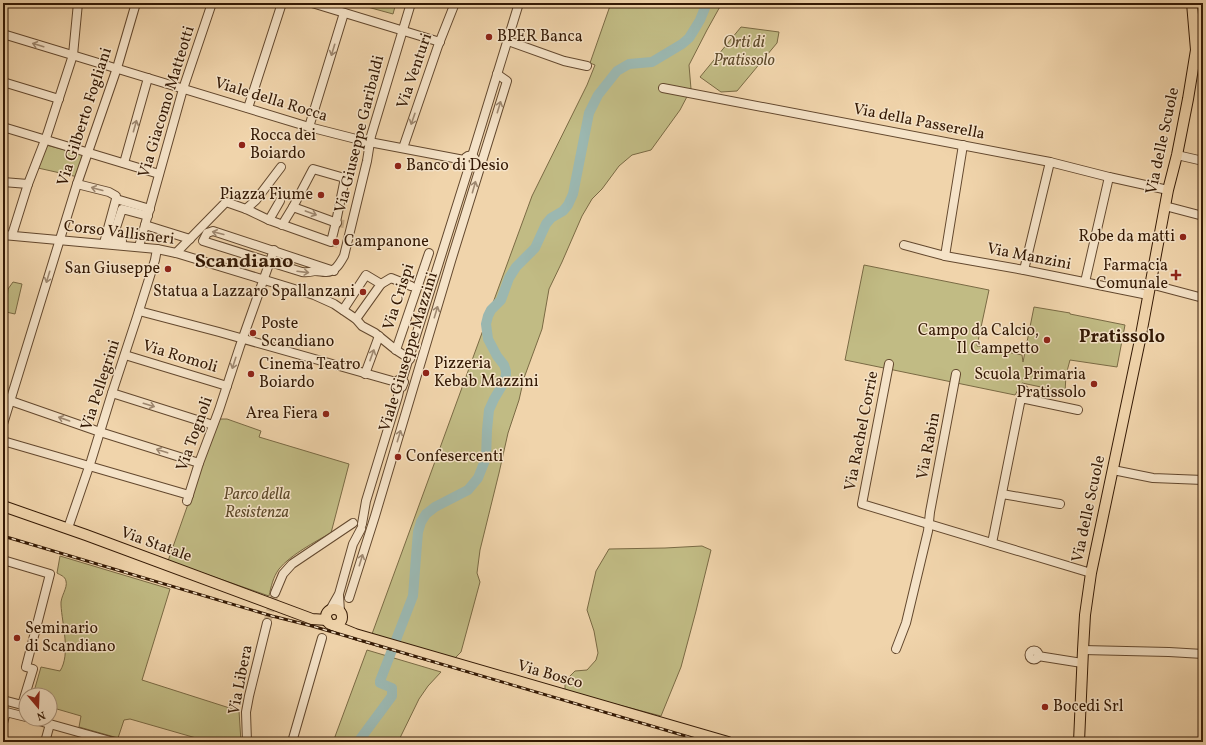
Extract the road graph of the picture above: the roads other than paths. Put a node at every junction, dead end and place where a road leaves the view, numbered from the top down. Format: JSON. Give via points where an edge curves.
{"nodes":[{"id":1,"x":78,"y":3,"type":"edge"},
{"id":2,"x":136,"y":3,"type":"edge"},
{"id":3,"x":212,"y":3,"type":"edge"},
{"id":4,"x":282,"y":3,"type":"edge"},
{"id":5,"x":312,"y":3,"type":"edge"},
{"id":6,"x":411,"y":3,"type":"edge"},
{"id":7,"x":455,"y":3,"type":"edge"},
{"id":8,"x":519,"y":3,"type":"edge"},
{"id":9,"x":1192,"y":3,"type":"edge"},
{"id":10,"x":344,"y":13,"type":"junction"},
{"id":11,"x":402,"y":31,"type":"junction"},
{"id":12,"x":3,"y":34,"type":"edge"},
{"id":13,"x":508,"y":41,"type":"junction"},
{"id":14,"x":440,"y":42,"type":"junction"},
{"id":15,"x":1199,"y":50,"type":"edge"},
{"id":16,"x":73,"y":55,"type":"junction"},
{"id":17,"x":586,"y":66,"type":"dead end"},
{"id":18,"x":116,"y":68,"type":"junction"},
{"id":19,"x":497,"y":74,"type":"junction"},
{"id":20,"x":148,"y":78,"type":"junction"},
{"id":21,"x":3,"y":82,"type":"edge"},
{"id":22,"x":664,"y":88,"type":"dead end"},
{"id":23,"x":183,"y":89,"type":"junction"},
{"id":24,"x":59,"y":99,"type":"junction"},
{"id":25,"x":248,"y":108,"type":"junction"},
{"id":26,"x":3,"y":127,"type":"edge"},
{"id":27,"x":309,"y":127,"type":"junction"},
{"id":28,"x":45,"y":140,"type":"junction"},
{"id":29,"x":370,"y":142,"type":"junction"},
{"id":30,"x":963,"y":145,"type":"junction"},
{"id":31,"x":403,"y":148,"type":"junction"},
{"id":32,"x":87,"y":152,"type":"junction"},
{"id":33,"x":1177,"y":155,"type":"junction"},
{"id":34,"x":1203,"y":161,"type":"edge"},
{"id":35,"x":1050,"y":162,"type":"junction"},
{"id":36,"x":124,"y":163,"type":"junction"},
{"id":37,"x":466,"y":163,"type":"junction"},
{"id":38,"x":281,"y":167,"type":"dead end"},
{"id":39,"x":160,"y":174,"type":"junction"},
{"id":40,"x":1109,"y":177,"type":"junction"},
{"id":41,"x":349,"y":179,"type":"junction"},
{"id":42,"x":3,"y":182,"type":"edge"},
{"id":43,"x":362,"y":183,"type":"junction"},
{"id":44,"x":28,"y":184,"type":"junction"},
{"id":45,"x":77,"y":184,"type":"junction"},
{"id":46,"x":1168,"y":190,"type":"junction"},
{"id":47,"x":116,"y":197,"type":"junction"},
{"id":48,"x":280,"y":201,"type":"dead end"},
{"id":49,"x":1165,"y":206,"type":"junction"},
{"id":50,"x":293,"y":207,"type":"junction"},
{"id":51,"x":246,"y":209,"type":"junction"},
{"id":52,"x":149,"y":213,"type":"junction"},
{"id":53,"x":1203,"y":216,"type":"edge"},
{"id":54,"x":269,"y":220,"type":"junction"},
{"id":55,"x":342,"y":224,"type":"junction"},
{"id":56,"x":145,"y":225,"type":"junction"},
{"id":57,"x":282,"y":225,"type":"junction"},
{"id":58,"x":3,"y":235,"type":"edge"},
{"id":59,"x":12,"y":235,"type":"junction"},
{"id":60,"x":190,"y":239,"type":"junction"},
{"id":61,"x":60,"y":240,"type":"junction"},
{"id":62,"x":140,"y":243,"type":"junction"},
{"id":63,"x":334,"y":243,"type":"junction"},
{"id":64,"x":104,"y":244,"type":"junction"},
{"id":65,"x":904,"y":245,"type":"dead end"},
{"id":66,"x":346,"y":246,"type":"junction"},
{"id":67,"x":157,"y":249,"type":"junction"},
{"id":68,"x":274,"y":250,"type":"junction"},
{"id":69,"x":178,"y":251,"type":"junction"},
{"id":70,"x":429,"y":253,"type":"dead end"},
{"id":71,"x":945,"y":256,"type":"junction"},
{"id":72,"x":270,"y":262,"type":"junction"},
{"id":73,"x":334,"y":270,"type":"junction"},
{"id":74,"x":1024,"y":270,"type":"junction"},
{"id":75,"x":264,"y":279,"type":"junction"},
{"id":76,"x":1085,"y":282,"type":"junction"},
{"id":77,"x":381,"y":284,"type":"junction"},
{"id":78,"x":414,"y":287,"type":"junction"},
{"id":79,"x":1149,"y":290,"type":"junction"},
{"id":80,"x":1203,"y":298,"type":"edge"},
{"id":81,"x":342,"y":310,"type":"junction"},
{"id":82,"x":139,"y":311,"type":"junction"},
{"id":83,"x":356,"y":319,"type":"junction"},
{"id":84,"x":379,"y":336,"type":"junction"},
{"id":85,"x":242,"y":339,"type":"junction"},
{"id":86,"x":396,"y":350,"type":"junction"},
{"id":87,"x":125,"y":355,"type":"junction"},
{"id":88,"x":410,"y":359,"type":"junction"},
{"id":89,"x":889,"y":364,"type":"dead end"},
{"id":90,"x":365,"y":374,"type":"junction"},
{"id":91,"x":956,"y":374,"type":"dead end"},
{"id":92,"x":400,"y":383,"type":"junction"},
{"id":93,"x":227,"y":386,"type":"junction"},
{"id":94,"x":1024,"y":390,"type":"dead end"},
{"id":95,"x":112,"y":393,"type":"junction"},
{"id":96,"x":1021,"y":398,"type":"junction"},
{"id":97,"x":11,"y":401,"type":"junction"},
{"id":98,"x":1078,"y":410,"type":"dead end"},
{"id":99,"x":3,"y":424,"type":"edge"},
{"id":100,"x":213,"y":425,"type":"junction"},
{"id":101,"x":100,"y":432,"type":"junction"},
{"id":102,"x":3,"y":441,"type":"edge"},
{"id":103,"x":199,"y":463,"type":"junction"},
{"id":104,"x":89,"y":467,"type":"junction"},
{"id":105,"x":1113,"y":470,"type":"junction"},
{"id":106,"x":1203,"y":480,"type":"edge"},
{"id":107,"x":1002,"y":494,"type":"junction"},
{"id":108,"x":1060,"y":504,"type":"dead end"},
{"id":109,"x":3,"y":506,"type":"edge"},
{"id":110,"x":929,"y":524,"type":"junction"},
{"id":111,"x":356,"y":526,"type":"junction"},
{"id":112,"x":68,"y":528,"type":"junction"},
{"id":113,"x":992,"y":543,"type":"junction"},
{"id":114,"x":3,"y":560,"type":"edge"},
{"id":115,"x":1091,"y":573,"type":"junction"},
{"id":116,"x":275,"y":593,"type":"tunnel mouth"},
{"id":117,"x":349,"y":598,"type":"dead end"},
{"id":118,"x":333,"y":615,"type":"junction"},
{"id":119,"x":267,"y":623,"type":"tunnel mouth"},
{"id":120,"x":362,"y":636,"type":"joint"},
{"id":121,"x":322,"y":638,"type":"dead end"},
{"id":122,"x":896,"y":649,"type":"dead end"},
{"id":123,"x":1083,"y":650,"type":"junction"},
{"id":124,"x":1203,"y":654,"type":"edge"},
{"id":125,"x":1038,"y":656,"type":"dead end"},
{"id":126,"x":1082,"y":664,"type":"junction"},
{"id":127,"x":3,"y":700,"type":"edge"},
{"id":128,"x":18,"y":716,"type":"edge"},
{"id":129,"x":3,"y":723,"type":"edge"},
{"id":130,"x":58,"y":726,"type":"edge"},
{"id":131,"x":49,"y":727,"type":"edge"},
{"id":132,"x":45,"y":742,"type":"edge"},
{"id":133,"x":114,"y":742,"type":"edge"},
{"id":134,"x":247,"y":742,"type":"edge"},
{"id":135,"x":292,"y":742,"type":"edge"},
{"id":136,"x":728,"y":742,"type":"edge"},
{"id":137,"x":1080,"y":742,"type":"edge"}],
"edges":[{"from":1,"to":16,"type":"street"},
{"from":2,"to":18,"type":"street","name":"Via Gilberto Fogliani"},
{"from":3,"to":23,"type":"street","name":"Via Giacomo Matteotti"},
{"from":4,"to":25,"type":"street"},
{"from":5,"to":10,"type":"street"},
{"from":6,"to":11,"type":"street","name":"Via Giuseppe Garibaldi"},
{"from":7,"to":14,"type":"street","name":"Via Venturi"},
{"from":8,"to":13,"type":"street"},
{"from":9,"to":15,"type":"main road","name":"Via delle Scuole"},
{"from":10,"to":11,"type":"street"},
{"from":10,"to":27,"type":"street","one_way":true},
{"from":11,"to":14,"type":"street"},
{"from":11,"to":29,"type":"street","name":"Via Giuseppe Garibaldi"},
{"from":16,"to":12,"type":"street","name":"Viale della Rocca","one_way":true},
{"from":13,"to":17,"type":"street"},
{"from":13,"to":19,"type":"street"},
{"from":14,"to":31,"type":"street","name":"Via Venturi","one_way":true},
{"from":15,"to":33,"type":"main road","name":"Via delle Scuole"},
{"from":16,"to":18,"type":"street","name":"Viale della Rocca"},
{"from":16,"to":24,"type":"street"},
{"from":18,"to":20,"type":"street","name":"Viale della Rocca"},
{"from":18,"to":32,"type":"street","name":"Via Gilberto Fogliani"},
{"from":19,"to":37,"type":"street","name":"Viale Giuseppe Mazzini","via":[[472,156],[475,163],[473,166]]},
{"from":117,"to":19,"type":"street","name":"Viale Giuseppe Mazzini","one_way":true,"via":[[507,80]]},
{"from":20,"to":23,"type":"street","name":"Viale della Rocca"},
{"from":36,"to":20,"type":"street","one_way":true},
{"from":21,"to":24,"type":"street"},
{"from":22,"to":30,"type":"street","name":"Via della Passerella"},
{"from":23,"to":25,"type":"street","name":"Viale della Rocca"},
{"from":23,"to":39,"type":"street","name":"Via Giacomo Matteotti"},
{"from":24,"to":28,"type":"street"},
{"from":25,"to":27,"type":"street","name":"Viale della Rocca"},
{"from":26,"to":28,"type":"street"},
{"from":27,"to":29,"type":"street","name":"Viale della Rocca"},
{"from":28,"to":32,"type":"street"},
{"from":28,"to":44,"type":"street"},
{"from":29,"to":31,"type":"street","name":"Viale della Rocca"},
{"from":29,"to":43,"type":"street","name":"Via Giuseppe Garibaldi"},
{"from":30,"to":35,"type":"street","name":"Via della Passerella"},
{"from":30,"to":71,"type":"street"},
{"from":31,"to":37,"type":"street","name":"Viale della Rocca"},
{"from":32,"to":36,"type":"street"},
{"from":32,"to":45,"type":"street","name":"Via Gilberto Fogliani"},
{"from":33,"to":34,"type":"street"},
{"from":33,"to":46,"type":"main road","name":"Via delle Scuole"},
{"from":35,"to":40,"type":"street","name":"Via della Passerella"},
{"from":35,"to":74,"type":"street"},
{"from":36,"to":39,"type":"street"},
{"from":37,"to":88,"type":"street","name":"Viale Giuseppe Mazzini"},
{"from":38,"to":51,"type":"street"},
{"from":39,"to":52,"type":"street","name":"Via Giacomo Matteotti"},
{"from":40,"to":46,"type":"street","name":"Via della Passerella"},
{"from":40,"to":76,"type":"street"},
{"from":41,"to":43,"type":"street"},
{"from":41,"to":50,"type":"street","via":[[313,169]]},
{"from":41,"to":55,"type":"street"},
{"from":42,"to":44,"type":"street"},
{"from":43,"to":55,"type":"street","name":"Via Giuseppe Garibaldi"},
{"from":44,"to":59,"type":"street"},
{"from":47,"to":45,"type":"street","one_way":true,"via":[[109,192]]},
{"from":45,"to":61,"type":"street","name":"Via Gilberto Fogliani"},
{"from":46,"to":49,"type":"main road","name":"Via delle Scuole"},
{"from":47,"to":52,"type":"street"},
{"from":47,"to":64,"type":"street"},
{"from":48,"to":54,"type":"street"},
{"from":49,"to":53,"type":"street"},
{"from":49,"to":79,"type":"main road","name":"Via delle Scuole"},
{"from":50,"to":55,"type":"street","one_way":true},
{"from":50,"to":57,"type":"street"},
{"from":51,"to":54,"type":"street"},
{"from":51,"to":60,"type":"street","via":[[226,202]]},
{"from":52,"to":56,"type":"street","name":"Via Giacomo Matteotti"},
{"from":52,"to":62,"type":"street","via":[[122,209],[112,240]]},
{"from":54,"to":57,"type":"street"},
{"from":55,"to":63,"type":"street"},
{"from":55,"to":66,"type":"street","name":"Via Giuseppe Garibaldi"},
{"from":56,"to":60,"type":"street"},
{"from":56,"to":62,"type":"street","name":"Via Giacomo Matteotti"},
{"from":57,"to":63,"type":"street"},
{"from":58,"to":59,"type":"street","name":"Corso Vallisneri"},
{"from":59,"to":61,"type":"street","name":"Corso Vallisneri"},
{"from":60,"to":69,"type":"street"},
{"from":61,"to":64,"type":"street","name":"Corso Vallisneri"},
{"from":61,"to":97,"type":"street","name":"Via Gilberto Fogliani","one_way":true},
{"from":62,"to":69,"type":"street","via":[[164,245]]},
{"from":63,"to":66,"type":"street"},
{"from":64,"to":67,"type":"street","name":"Corso Vallisneri"},
{"from":65,"to":71,"type":"street","name":"Via Manzini"},
{"from":66,"to":73,"type":"street","name":"Via Giuseppe Garibaldi","via":[[342,260]]},
{"from":67,"to":69,"type":"street","name":"Corso Vallisneri"},
{"from":67,"to":82,"type":"street","name":"Via Pellegrini"},
{"from":68,"to":72,"type":"street","name":"Via Tognoli"},
{"from":68,"to":72,"type":"street","one_way":true,"via":[[213,230],[206,233],[203,241]]},
{"from":68,"to":73,"type":"street"},
{"from":69,"to":75,"type":"street","name":"Corso Vallisneri"},
{"from":70,"to":78,"type":"street","name":"Via Crispi"},
{"from":71,"to":74,"type":"street","name":"Via Manzini"},
{"from":72,"to":73,"type":"street","one_way":true,"via":[[305,273]]},
{"from":72,"to":75,"type":"street","name":"Via Tognoli"},
{"from":74,"to":76,"type":"street","name":"Via Manzini"},
{"from":75,"to":81,"type":"street","name":"Corso Vallisneri","via":[[314,295]]},
{"from":75,"to":85,"type":"street","name":"Via Tognoli"},
{"from":76,"to":79,"type":"street","name":"Via Manzini"},
{"from":77,"to":78,"type":"street","via":[[391,278]]},
{"from":77,"to":81,"type":"street","via":[[366,275]]},
{"from":77,"to":83,"type":"street"},
{"from":78,"to":86,"type":"street","name":"Via Crispi"},
{"from":79,"to":80,"type":"street"},
{"from":79,"to":105,"type":"main road","name":"Via delle Scuole"},
{"from":81,"to":83,"type":"street","name":"Corso Vallisneri"},
{"from":82,"to":85,"type":"street"},
{"from":82,"to":87,"type":"street","name":"Via Pellegrini"},
{"from":83,"to":84,"type":"street","via":[[362,326]]},
{"from":84,"to":86,"type":"street"},
{"from":90,"to":84,"type":"street","one_way":true},
{"from":85,"to":90,"type":"street"},
{"from":85,"to":93,"type":"street","name":"Via Tognoli","one_way":true},
{"from":86,"to":88,"type":"street"},
{"from":87,"to":93,"type":"street","name":"Via Romoli"},
{"from":87,"to":95,"type":"street","name":"Via Pellegrini"},
{"from":88,"to":92,"type":"street","name":"Viale Giuseppe Mazzini"},
{"from":89,"to":110,"type":"street","name":"Via Rachel Corrie","via":[[862,504]]},
{"from":90,"to":92,"type":"street"},
{"from":91,"to":110,"type":"street","name":"Via Rabin"},
{"from":92,"to":111,"type":"street","name":"Viale Giuseppe Mazzini","via":[[366,501]]},
{"from":93,"to":100,"type":"street","name":"Via Tognoli"},
{"from":94,"to":96,"type":"street"},
{"from":95,"to":100,"type":"street","one_way":true},
{"from":95,"to":101,"type":"street","name":"Via Pellegrini"},
{"from":96,"to":98,"type":"street"},
{"from":96,"to":107,"type":"street"},
{"from":97,"to":99,"type":"street","name":"Via Gilberto Fogliani"},
{"from":101,"to":97,"type":"street","one_way":true},
{"from":100,"to":103,"type":"street","name":"Via Tognoli"},
{"from":103,"to":101,"type":"street","one_way":true},
{"from":101,"to":104,"type":"street","name":"Via Pellegrini"},
{"from":102,"to":104,"type":"street"},
{"from":103,"to":104,"type":"street","name":"Via Tognoli","via":[[188,498]]},
{"from":104,"to":112,"type":"street","name":"Via Pellegrini"},
{"from":105,"to":106,"type":"street","via":[[1153,478]]},
{"from":105,"to":115,"type":"main road","name":"Via delle Scuole"},
{"from":107,"to":108,"type":"street"},
{"from":107,"to":113,"type":"street"},
{"from":109,"to":112,"type":"main road","name":"Via Statale"},
{"from":110,"to":113,"type":"street"},
{"from":110,"to":122,"type":"street","name":"Via Rabin","via":[[906,623]]},
{"from":111,"to":116,"type":"street","via":[[339,532],[292,564],[283,574]]},
{"from":111,"to":118,"type":"street","name":"Viale Giuseppe Mazzini","via":[[354,544]]},
{"from":112,"to":118,"type":"main road","name":"Via Statale","via":[[312,619]]},
{"from":113,"to":115,"type":"street"},
{"from":114,"to":127,"type":"street","via":[[50,574],[26,667],[33,669],[22,706]]},
{"from":115,"to":123,"type":"main road","name":"Via delle Scuole"},
{"from":118,"to":120,"type":"main road","name":"Via Statale","via":[[348,632]]},
{"from":119,"to":134,"type":"street","name":"Via Libera","via":[[246,712]]},
{"from":120,"to":136,"type":"main road","name":"Via Bosco"},
{"from":121,"to":135,"type":"street"},
{"from":123,"to":124,"type":"street"},
{"from":123,"to":126,"type":"main road","name":"Via delle Scuole"},
{"from":125,"to":126,"type":"street"},
{"from":126,"to":137,"type":"main road","name":"Via delle Scuole"},
{"from":128,"to":129,"type":"street","via":[[6,712]]},
{"from":130,"to":133,"type":"street"},
{"from":131,"to":132,"type":"street"}]}
